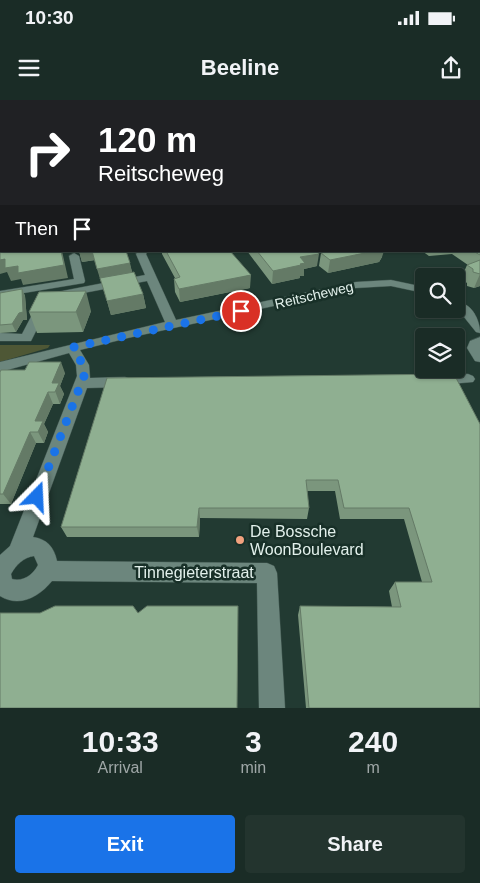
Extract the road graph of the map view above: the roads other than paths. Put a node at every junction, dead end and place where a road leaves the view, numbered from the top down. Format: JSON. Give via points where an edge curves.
{"nodes":[{"id":1,"x":142,"y":252,"type":"edge"},
{"id":2,"x":74,"y":256,"type":"dead end"},
{"id":3,"x":151,"y":277,"type":"junction"},
{"id":4,"x":415,"y":288,"type":"edge"},
{"id":5,"x":0,"y":294,"type":"edge"},
{"id":6,"x":465,"y":308,"type":"edge"},
{"id":7,"x":465,"y":312,"type":"edge"},
{"id":8,"x":480,"y":316,"type":"edge"},
{"id":9,"x":172,"y":325,"type":"junction"},
{"id":10,"x":480,"y":329,"type":"edge"},
{"id":11,"x":0,"y":338,"type":"edge"},
{"id":12,"x":480,"y":341,"type":"edge"},
{"id":13,"x":74,"y":347,"type":"junction"},
{"id":14,"x":480,"y":358,"type":"edge"},
{"id":15,"x":0,"y":367,"type":"edge"},
{"id":16,"x":426,"y":380,"type":"edge"},
{"id":17,"x":82,"y":382,"type":"junction"},
{"id":18,"x":142,"y":382,"type":"edge"},
{"id":19,"x":463,"y":397,"type":"edge"},
{"id":20,"x":18,"y":551,"type":"junction"},
{"id":21,"x":46,"y":571,"type":"junction"},
{"id":22,"x":0,"y":576,"type":"edge"},
{"id":23,"x":272,"y":708,"type":"edge"}],
"edges":[{"from":1,"to":3,"type":"street"},
{"from":2,"to":5,"type":"street","via":[[80,281]]},
{"from":3,"to":9,"type":"street"},
{"from":3,"to":11,"type":"street","via":[[42,298],[37,302],[39,313],[26,338]]},
{"from":4,"to":9,"type":"street","name":"Reitscheweg","via":[[391,283],[356,285]]},
{"from":6,"to":8,"type":"street"},
{"from":7,"to":10,"type":"street"},
{"from":9,"to":13,"type":"street","name":"Reitscheweg"},
{"from":12,"to":14,"type":"street","via":[[474,348]]},
{"from":13,"to":15,"type":"street","name":"Reitscheweg"},
{"from":13,"to":17,"type":"street","via":[[84,368]]},
{"from":16,"to":19,"type":"street","via":[[461,380]]},
{"from":17,"to":18,"type":"street"},
{"from":17,"to":20,"type":"street"},
{"from":20,"to":21,"type":"street","via":[[33,547],[44,552],[48,564]]},
{"from":20,"to":22,"type":"street","via":[[6,562]]},
{"from":21,"to":22,"type":"street","via":[[35,585],[19,592],[5,588]]},
{"from":21,"to":23,"type":"street","name":"Tinnegieterstraat","via":[[267,573]]}]}
